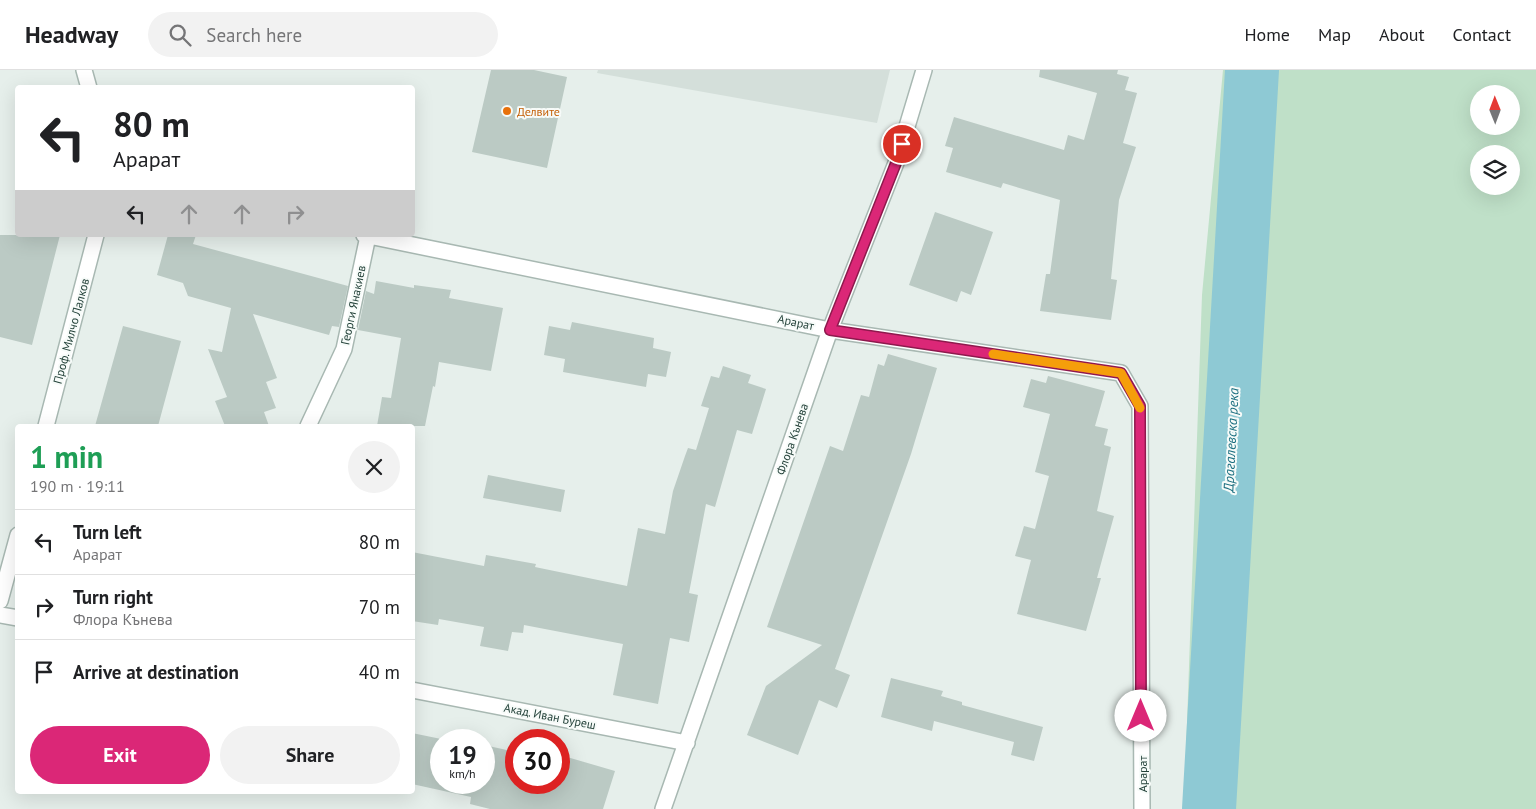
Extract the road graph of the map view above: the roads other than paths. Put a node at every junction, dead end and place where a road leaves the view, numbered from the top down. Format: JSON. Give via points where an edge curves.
{"nodes":[{"id":1,"x":84,"y":70,"type":"edge"},
{"id":2,"x":924,"y":70,"type":"edge"},
{"id":3,"x":88,"y":85,"type":"edge"},
{"id":4,"x":95,"y":237,"type":"edge"},
{"id":5,"x":366,"y":237,"type":"edge"},
{"id":6,"x":376,"y":237,"type":"edge"},
{"id":7,"x":830,"y":330,"type":"junction"},
{"id":8,"x":47,"y":424,"type":"edge"},
{"id":9,"x":309,"y":424,"type":"edge"},
{"id":10,"x":15,"y":546,"type":"edge"},
{"id":11,"x":0,"y":602,"type":"edge"},
{"id":12,"x":0,"y":614,"type":"edge"},
{"id":13,"x":15,"y":617,"type":"edge"},
{"id":14,"x":415,"y":691,"type":"edge"},
{"id":15,"x":687,"y":743,"type":"junction"},
{"id":16,"x":663,"y":809,"type":"edge"},
{"id":17,"x":1142,"y":809,"type":"edge"}],
"edges":[{"from":1,"to":3,"type":"street"},
{"from":2,"to":7,"type":"street","name":"Флора Кънева","via":[[896,163]]},
{"from":4,"to":8,"type":"street","name":"Проф. Милчо Лалков"},
{"from":5,"to":9,"type":"street","name":"Георги Янакиев","via":[[344,349]]},
{"from":6,"to":7,"type":"street","name":"Арарат"},
{"from":7,"to":15,"type":"street","name":"Флора Кънева"},
{"from":7,"to":17,"type":"street","name":"Арарат","via":[[1121,373],[1140,406]]},
{"from":10,"to":11,"type":"street"},
{"from":12,"to":13,"type":"street"},
{"from":14,"to":15,"type":"street","name":"Акад. Иван Буреш"},
{"from":15,"to":16,"type":"street","name":"Флора Кънева"}]}
